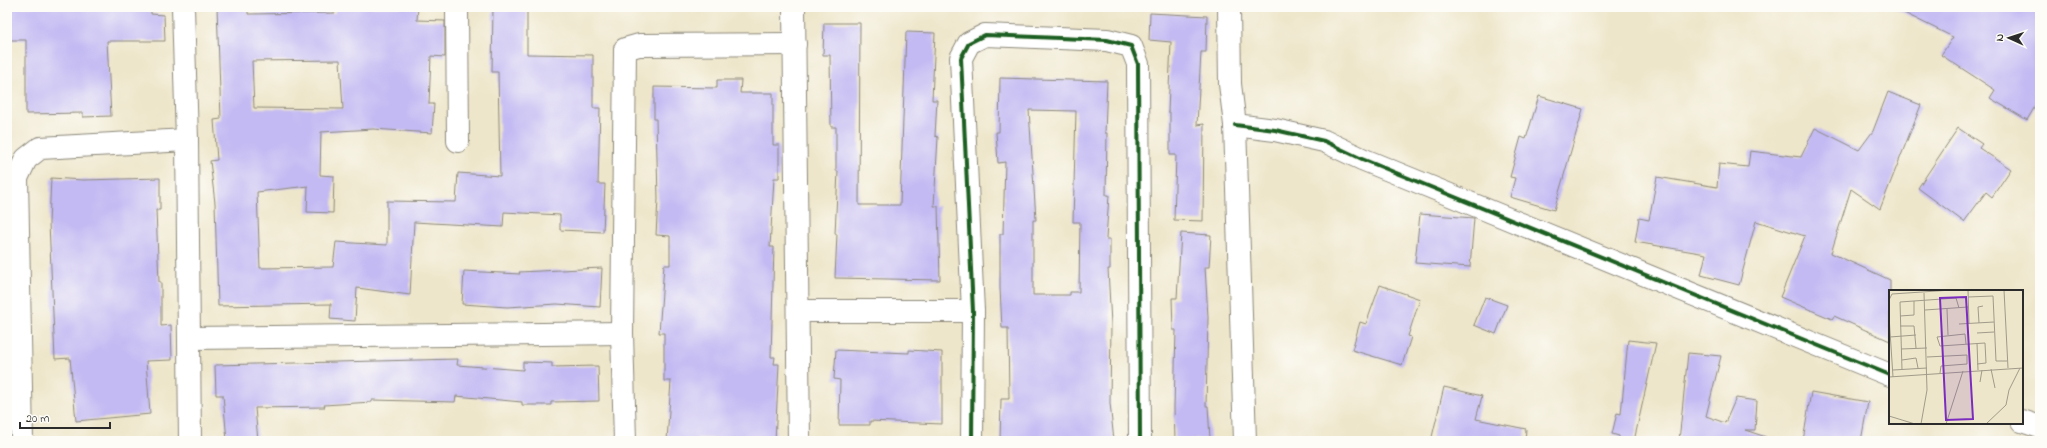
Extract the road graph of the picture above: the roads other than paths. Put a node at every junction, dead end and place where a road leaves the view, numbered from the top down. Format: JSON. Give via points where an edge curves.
{"nodes":[{"id":1,"x":183,"y":7,"type":"edge"},
{"id":2,"x":457,"y":7,"type":"edge"},
{"id":3,"x":794,"y":7,"type":"edge"},
{"id":4,"x":1230,"y":7,"type":"edge"},
{"id":5,"x":795,"y":44,"type":"junction"},
{"id":6,"x":1235,"y":125,"type":"junction"},
{"id":7,"x":187,"y":140,"type":"junction"},
{"id":8,"x":458,"y":141,"type":"dead end"},
{"id":9,"x":799,"y":310,"type":"junction"},
{"id":10,"x":973,"y":311,"type":"junction"},
{"id":11,"x":622,"y":333,"type":"junction"},
{"id":12,"x":190,"y":338,"type":"junction"},
{"id":13,"x":1889,"y":375,"type":"edge"},
{"id":14,"x":2023,"y":421,"type":"edge"},
{"id":15,"x":2040,"y":427,"type":"edge"},
{"id":16,"x":22,"y":441,"type":"edge"},
{"id":17,"x":190,"y":441,"type":"edge"},
{"id":18,"x":625,"y":441,"type":"edge"},
{"id":19,"x":799,"y":441,"type":"edge"},
{"id":20,"x":972,"y":441,"type":"edge"},
{"id":21,"x":1140,"y":441,"type":"edge"},
{"id":22,"x":1245,"y":441,"type":"edge"}],
"edges":[{"from":1,"to":7,"type":"street"},
{"from":2,"to":8,"type":"street"},
{"from":3,"to":5,"type":"street"},
{"from":4,"to":6,"type":"street","via":[[1230,84]]},
{"from":5,"to":9,"type":"street"},
{"from":5,"to":11,"type":"street","via":[[639,45],[625,49]]},
{"from":6,"to":13,"type":"street","via":[[1324,141],[1362,159]]},
{"from":6,"to":22,"type":"street"},
{"from":7,"to":12,"type":"street"},
{"from":7,"to":16,"type":"street","via":[[40,148],[26,159],[17,178]]},
{"from":9,"to":10,"type":"street"},
{"from":9,"to":19,"type":"street"},
{"from":10,"to":20,"type":"street"},
{"from":10,"to":21,"type":"street","via":[[961,58],[969,43],[985,35],[1107,40],[1131,46],[1138,64]]},
{"from":11,"to":12,"type":"street"},
{"from":11,"to":18,"type":"street"},
{"from":12,"to":17,"type":"street"},
{"from":14,"to":15,"type":"street"}]}
